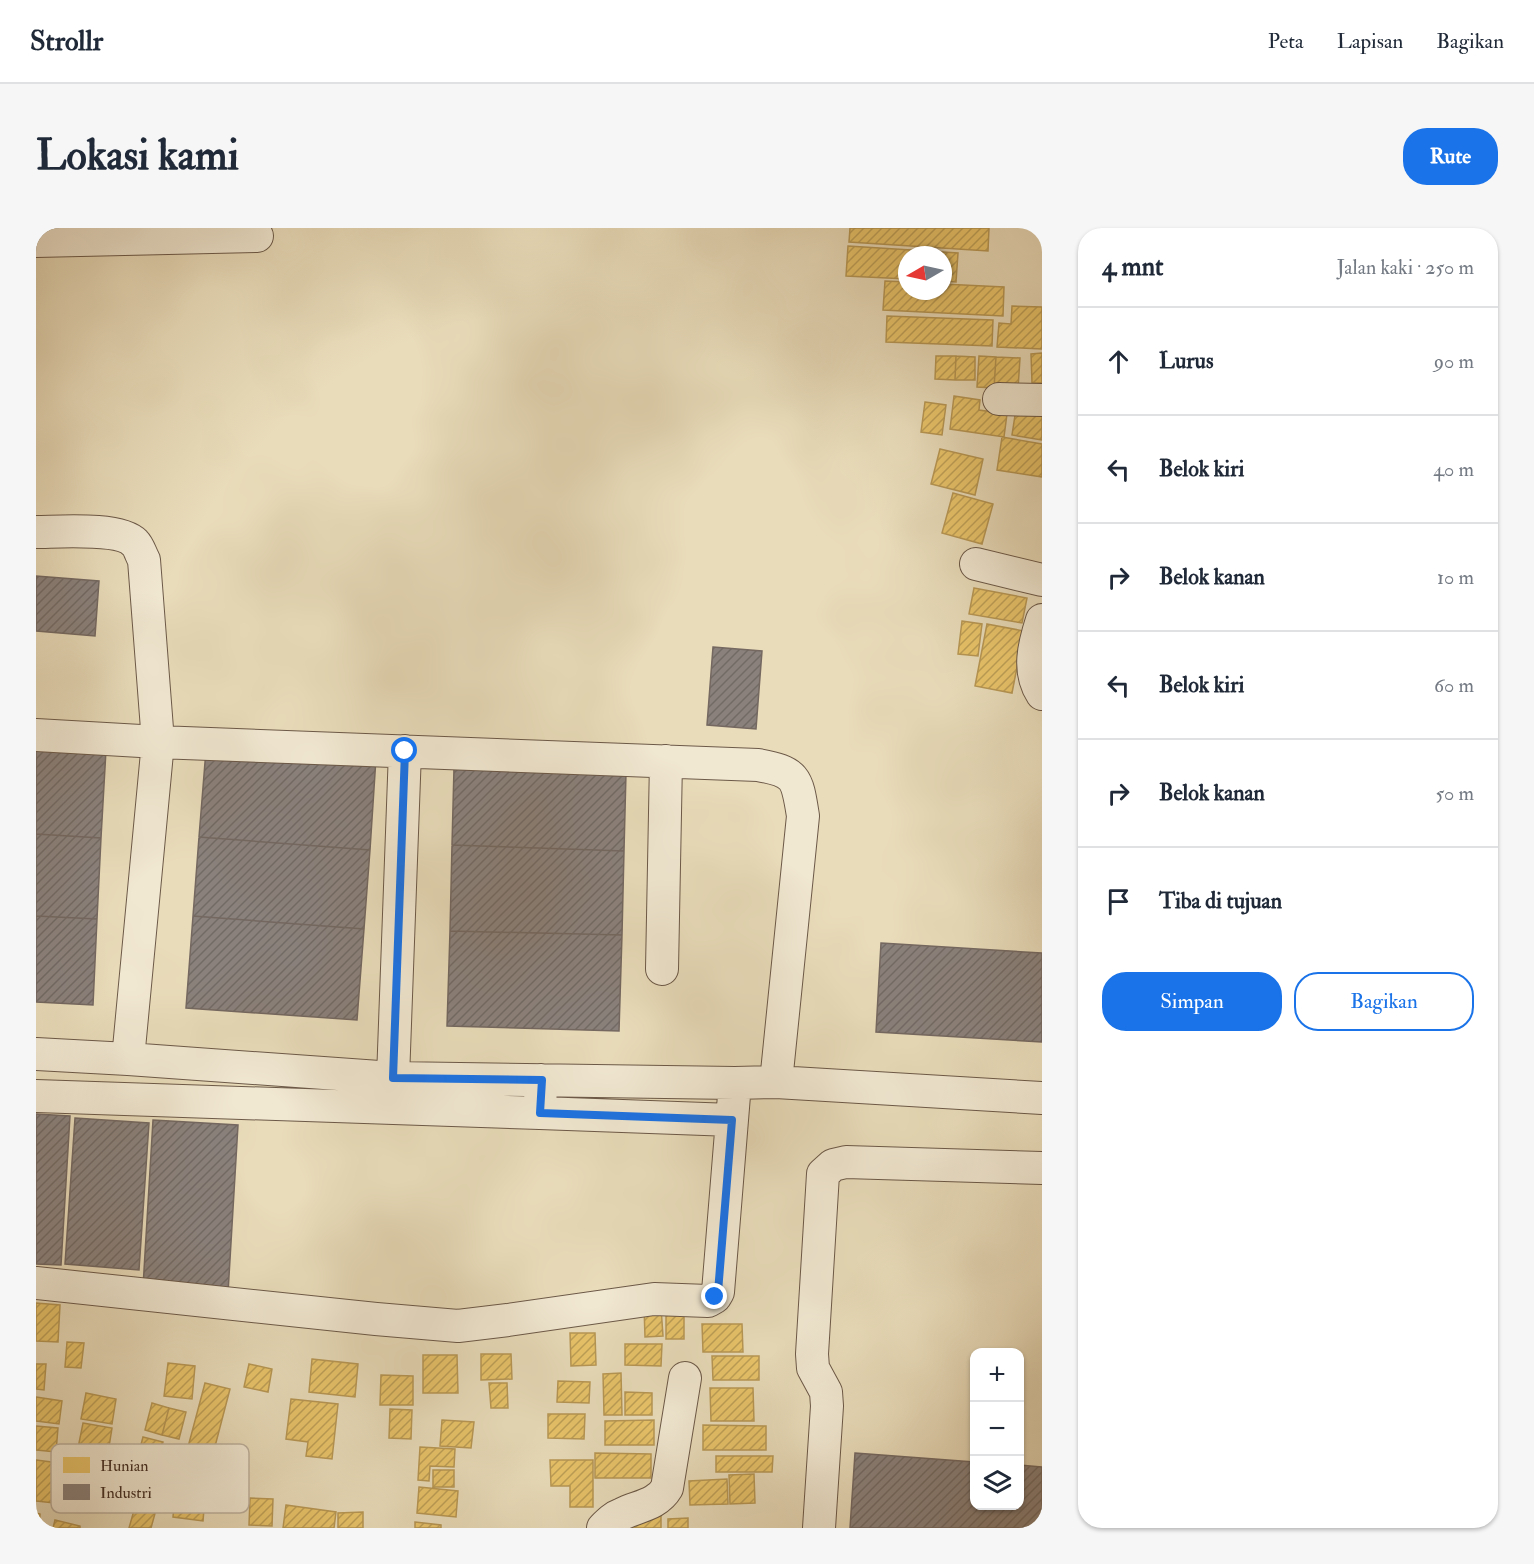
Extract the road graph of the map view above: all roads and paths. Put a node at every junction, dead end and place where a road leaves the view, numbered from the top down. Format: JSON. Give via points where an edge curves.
{"nodes":[{"id":1,"x":257,"y":236,"type":"dead end"},
{"id":2,"x":36,"y":241,"type":"edge"},
{"id":3,"x":999,"y":399,"type":"dead end"},
{"id":4,"x":1042,"y":400,"type":"edge"},
{"id":5,"x":36,"y":532,"type":"edge"},
{"id":6,"x":976,"y":564,"type":"dead end"},
{"id":7,"x":1042,"y":580,"type":"edge"},
{"id":8,"x":1042,"y":620,"type":"edge"},
{"id":9,"x":1042,"y":694,"type":"edge"},
{"id":10,"x":36,"y":735,"type":"edge"},
{"id":11,"x":158,"y":742,"type":"junction"},
{"id":12,"x":405,"y":751,"type":"junction"},
{"id":13,"x":666,"y":761,"type":"junction"},
{"id":14,"x":662,"y":969,"type":"dead end"},
{"id":15,"x":36,"y":1054,"type":"edge"},
{"id":16,"x":128,"y":1059,"type":"junction"},
{"id":17,"x":219,"y":1066,"type":"junction"},
{"id":18,"x":393,"y":1078,"type":"junction"},
{"id":19,"x":542,"y":1080,"type":"junction"},
{"id":20,"x":776,"y":1082,"type":"junction"},
{"id":21,"x":735,"y":1083,"type":"junction"},
{"id":22,"x":36,"y":1096,"type":"edge"},
{"id":23,"x":1042,"y":1098,"type":"edge"},
{"id":24,"x":218,"y":1102,"type":"junction"},
{"id":25,"x":540,"y":1113,"type":"junction"},
{"id":26,"x":732,"y":1120,"type":"junction"},
{"id":27,"x":1042,"y":1168,"type":"edge"},
{"id":28,"x":36,"y":1282,"type":"edge"},
{"id":29,"x":685,"y":1378,"type":"dead end"},
{"id":30,"x":603,"y":1528,"type":"edge"},
{"id":31,"x":819,"y":1528,"type":"edge"}],
"edges":[{"from":1,"to":2,"type":"street"},
{"from":3,"to":4,"type":"street"},
{"from":5,"to":11,"type":"street","via":[[102,532],[135,543],[144,560]]},
{"from":6,"to":7,"type":"street"},
{"from":8,"to":9,"type":"street","via":[[1032,666]]},
{"from":10,"to":11,"type":"street"},
{"from":11,"to":12,"type":"street"},
{"from":11,"to":16,"type":"street"},
{"from":12,"to":13,"type":"street"},
{"from":12,"to":18,"type":"street"},
{"from":13,"to":14,"type":"street"},
{"from":13,"to":20,"type":"street","via":[[780,769],[793,778],[800,795],[803,816]]},
{"from":15,"to":16,"type":"street"},
{"from":16,"to":17,"type":"street"},
{"from":17,"to":18,"type":"street"},
{"from":17,"to":24,"type":"street"},
{"from":18,"to":19,"type":"street"},
{"from":19,"to":21,"type":"street"},
{"from":19,"to":25,"type":"street"},
{"from":20,"to":21,"type":"street"},
{"from":20,"to":23,"type":"street"},
{"from":21,"to":26,"type":"street"},
{"from":22,"to":24,"type":"street"},
{"from":24,"to":25,"type":"street"},
{"from":25,"to":26,"type":"street"},
{"from":26,"to":28,"type":"street","via":[[718,1292],[708,1301],[654,1299],[458,1326]]},
{"from":27,"to":31,"type":"street","via":[[846,1162],[833,1165],[823,1174],[812,1354],[827,1406]]},
{"from":29,"to":30,"type":"street","via":[[663,1495],[620,1514]]}]}
